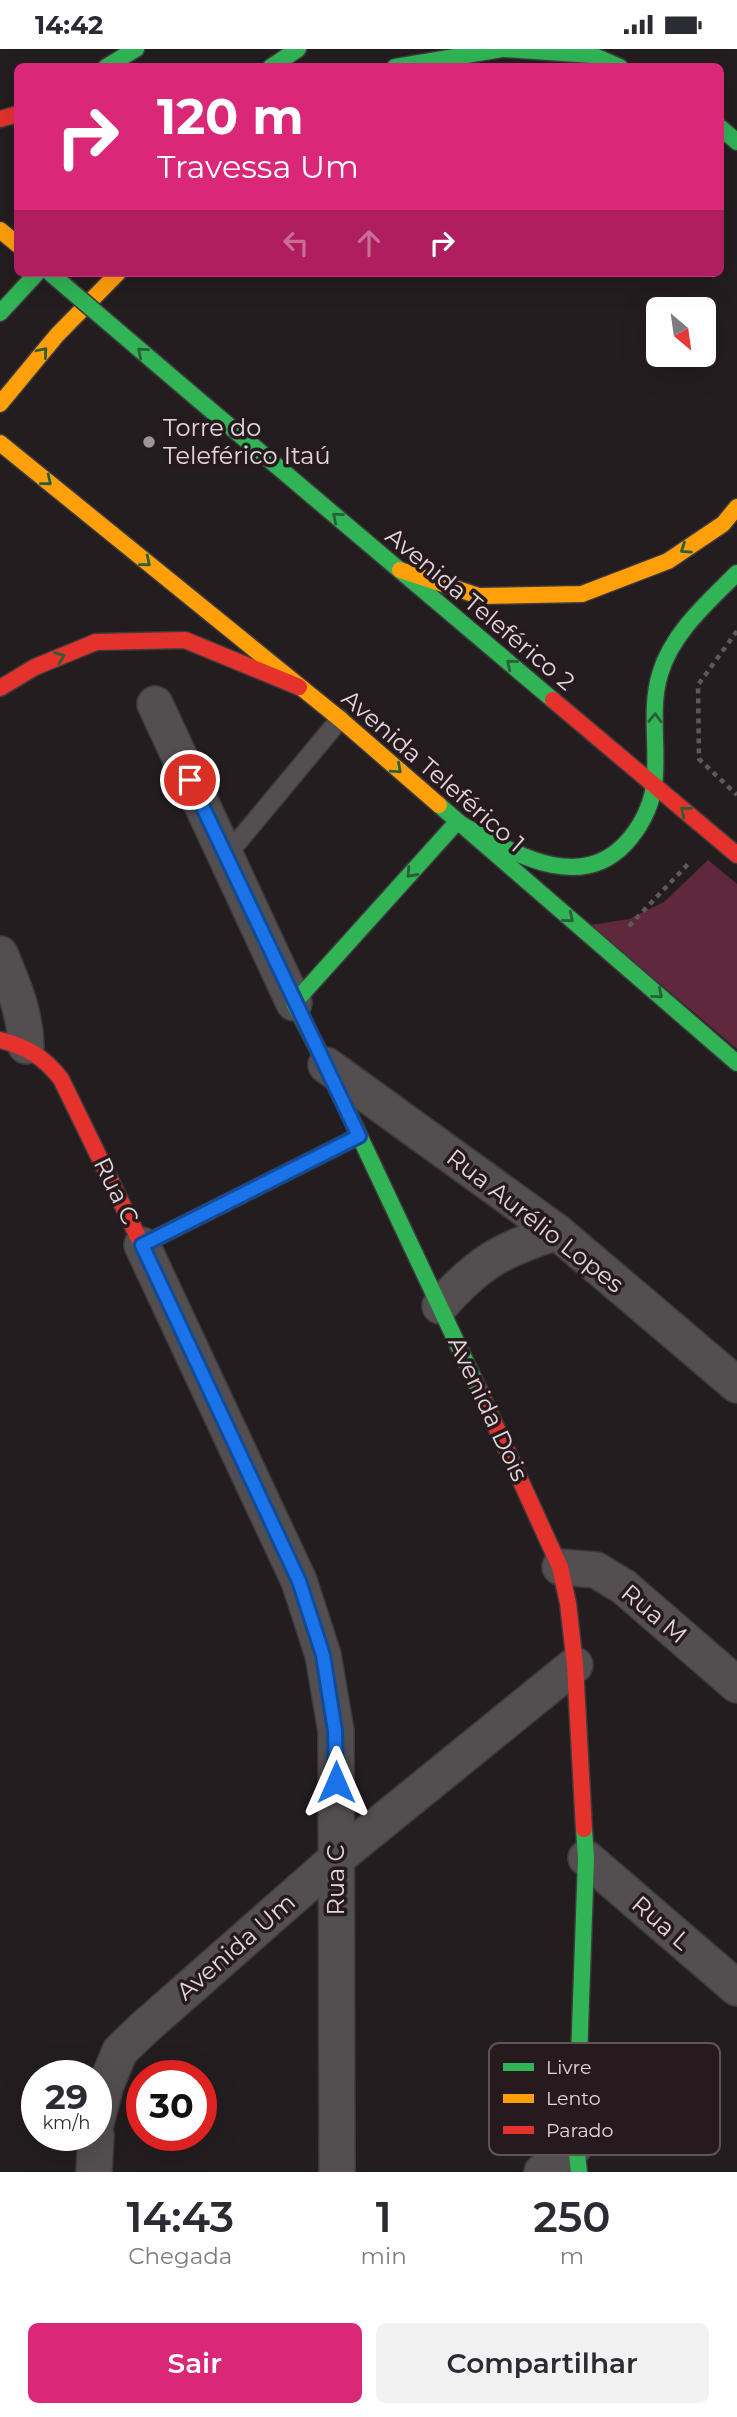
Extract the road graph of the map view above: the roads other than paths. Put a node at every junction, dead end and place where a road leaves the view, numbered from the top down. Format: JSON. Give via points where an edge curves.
{"nodes":[{"id":1,"x":136,"y":49,"type":"edge"},
{"id":2,"x":298,"y":49,"type":"edge"},
{"id":3,"x":425,"y":49,"type":"edge"},
{"id":4,"x":503,"y":49,"type":"edge"},
{"id":5,"x":113,"y":63,"type":"edge"},
{"id":6,"x":277,"y":63,"type":"edge"},
{"id":7,"x":393,"y":63,"type":"edge"},
{"id":8,"x":419,"y":63,"type":"edge"},
{"id":9,"x":611,"y":63,"type":"edge"},
{"id":10,"x":0,"y":230,"type":"edge"},
{"id":11,"x":14,"y":242,"type":"edge"},
{"id":12,"x":33,"y":277,"type":"edge"},
{"id":13,"x":55,"y":277,"type":"edge"},
{"id":14,"x":114,"y":277,"type":"edge"},
{"id":15,"x":0,"y":313,"type":"edge"},
{"id":16,"x":0,"y":404,"type":"edge"},
{"id":17,"x":0,"y":443,"type":"edge"},
{"id":18,"x":737,"y":507,"type":"edge"},
{"id":19,"x":400,"y":570,"type":"junction"},
{"id":20,"x":737,"y":573,"type":"edge"},
{"id":21,"x":299,"y":687,"type":"junction"},
{"id":22,"x":0,"y":688,"type":"edge"},
{"id":23,"x":155,"y":704,"type":"dead end"},
{"id":24,"x":340,"y":719,"type":"junction"},
{"id":25,"x":654,"y":786,"type":"junction"},
{"id":26,"x":457,"y":822,"type":"junction"},
{"id":27,"x":737,"y":855,"type":"edge"},
{"id":28,"x":226,"y":856,"type":"junction"},
{"id":29,"x":0,"y":954,"type":"edge"},
{"id":30,"x":294,"y":1003,"type":"junction"},
{"id":31,"x":13,"y":1043,"type":"edge"},
{"id":32,"x":737,"y":1063,"type":"edge"},
{"id":33,"x":326,"y":1065,"type":"junction"},
{"id":34,"x":359,"y":1136,"type":"junction"},
{"id":35,"x":557,"y":1232,"type":"junction"},
{"id":36,"x":142,"y":1245,"type":"junction"},
{"id":37,"x":440,"y":1306,"type":"junction"},
{"id":38,"x":737,"y":1385,"type":"edge"},
{"id":39,"x":560,"y":1567,"type":"junction"},
{"id":40,"x":575,"y":1665,"type":"junction"},
{"id":41,"x":737,"y":1685,"type":"edge"},
{"id":42,"x":586,"y":1858,"type":"junction"},
{"id":43,"x":336,"y":1859,"type":"junction"},
{"id":44,"x":737,"y":1988,"type":"edge"},
{"id":45,"x":581,"y":2043,"type":"edge"},
{"id":46,"x":112,"y":2070,"type":"edge"},
{"id":47,"x":95,"y":2151,"type":"edge"},
{"id":48,"x":578,"y":2159,"type":"edge"},
{"id":49,"x":94,"y":2172,"type":"edge"},
{"id":50,"x":337,"y":2172,"type":"edge"},
{"id":51,"x":542,"y":2172,"type":"edge"}],
"edges":[{"from":1,"to":5,"type":"main road"},
{"from":2,"to":6,"type":"main road"},
{"from":3,"to":7,"type":"main road"},
{"from":4,"to":8,"type":"main road"},
{"from":4,"to":9,"type":"main road","via":[[592,55]]},
{"from":10,"to":11,"type":"main road"},
{"from":12,"to":15,"type":"main road"},
{"from":19,"to":13,"type":"main road","name":"Avenida Teleférico 2","one_way":true,"bridge":true},
{"from":16,"to":14,"type":"main road","one_way":true,"via":[[57,335]]},
{"from":17,"to":21,"type":"main road","name":"Avenida Teleférico 1","one_way":true},
{"from":18,"to":19,"type":"main road","one_way":true,"via":[[723,524],[668,561],[582,594],[479,596]]},
{"from":25,"to":19,"type":"main road","name":"Avenida Teleférico 2","one_way":true},
{"from":25,"to":20,"type":"main road","one_way":true,"via":[[656,695],[666,659],[695,615]]},
{"from":22,"to":21,"type":"main road","one_way":true,"via":[[34,667],[96,642],[185,640]]},
{"from":21,"to":24,"type":"main road","name":"Avenida Teleférico 1"},
{"from":23,"to":28,"type":"street","name":"Avenida Dois"},
{"from":24,"to":26,"type":"main road","name":"Avenida Teleférico 1","one_way":true},
{"from":24,"to":28,"type":"lane"},
{"from":25,"to":26,"type":"main road","via":[[641,824],[624,849],[599,866],[569,869],[548,865]]},
{"from":27,"to":25,"type":"main road","name":"Avenida Teleférico 2","one_way":true},
{"from":26,"to":30,"type":"main road","one_way":true},
{"from":26,"to":32,"type":"main road","name":"Avenida Teleférico 1","one_way":true},
{"from":28,"to":30,"type":"street","name":"Avenida Dois"},
{"from":29,"to":31,"type":"street","name":"Rua C","via":[[26,1024]]},
{"from":30,"to":33,"type":"main road","name":"Avenida Dois"},
{"from":31,"to":36,"type":"main road","name":"Rua C","via":[[46,1059],[61,1079]]},
{"from":33,"to":34,"type":"main road","name":"Avenida Dois"},
{"from":33,"to":35,"type":"street","name":"Rua Aurélio Lopes"},
{"from":34,"to":36,"type":"main road"},
{"from":34,"to":37,"type":"main road","name":"Avenida Dois"},
{"from":35,"to":37,"type":"street","via":[[516,1244],[490,1258]]},
{"from":35,"to":38,"type":"street","name":"Rua Aurélio Lopes"},
{"from":36,"to":43,"type":"street","name":"Rua C","via":[[299,1581],[323,1655],[335,1731]]},
{"from":37,"to":39,"type":"main road","name":"Avenida Dois"},
{"from":39,"to":40,"type":"main road","name":"Avenida Dois"},
{"from":39,"to":41,"type":"street","name":"Rua M","via":[[596,1570],[625,1587]]},
{"from":40,"to":42,"type":"main road","name":"Avenida Dois"},
{"from":40,"to":43,"type":"street","name":"Avenida Um"},
{"from":42,"to":44,"type":"street","name":"Rua L"},
{"from":42,"to":45,"type":"main road","name":"Avenida Dois"},
{"from":43,"to":46,"type":"street","name":"Avenida Um","via":[[120,2051]]},
{"from":43,"to":50,"type":"street","name":"Rua C"},
{"from":47,"to":49,"type":"street"},
{"from":48,"to":51,"type":"street"}]}
